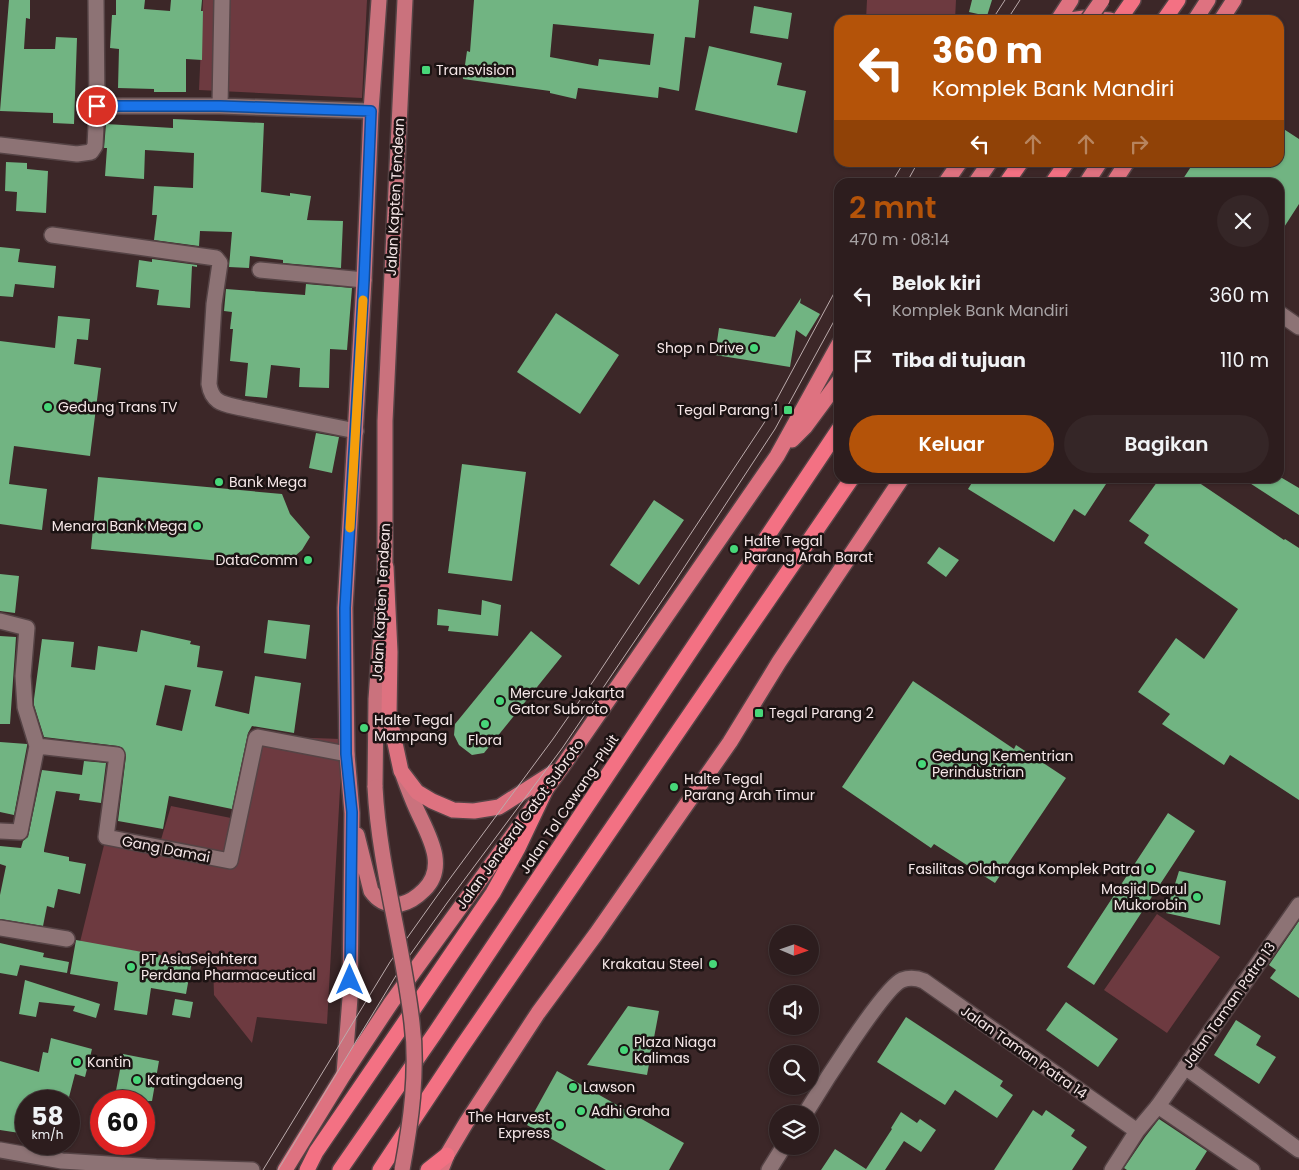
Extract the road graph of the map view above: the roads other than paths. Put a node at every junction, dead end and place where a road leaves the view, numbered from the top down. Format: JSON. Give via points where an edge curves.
{"nodes":[{"id":1,"x":96,"y":0,"type":"edge"},
{"id":2,"x":222,"y":0,"type":"edge"},
{"id":3,"x":379,"y":0,"type":"edge"},
{"id":4,"x":405,"y":0,"type":"edge"},
{"id":5,"x":1071,"y":0,"type":"edge"},
{"id":6,"x":1102,"y":0,"type":"edge"},
{"id":7,"x":1133,"y":0,"type":"edge"},
{"id":8,"x":1178,"y":0,"type":"edge"},
{"id":9,"x":1208,"y":0,"type":"edge"},
{"id":10,"x":1234,"y":0,"type":"edge"},
{"id":11,"x":1061,"y":15,"type":"edge"},
{"id":12,"x":1092,"y":15,"type":"edge"},
{"id":13,"x":1122,"y":15,"type":"edge"},
{"id":14,"x":1168,"y":15,"type":"edge"},
{"id":15,"x":1198,"y":15,"type":"edge"},
{"id":16,"x":1224,"y":15,"type":"edge"},
{"id":17,"x":97,"y":106,"type":"junction"},
{"id":18,"x":220,"y":106,"type":"junction"},
{"id":19,"x":371,"y":111,"type":"junction"},
{"id":20,"x":0,"y":145,"type":"edge"},
{"id":21,"x":956,"y":167,"type":"edge"},
{"id":22,"x":986,"y":167,"type":"edge"},
{"id":23,"x":1018,"y":167,"type":"edge"},
{"id":24,"x":1064,"y":167,"type":"edge"},
{"id":25,"x":1097,"y":167,"type":"edge"},
{"id":26,"x":1124,"y":167,"type":"edge"},
{"id":27,"x":949,"y":178,"type":"edge"},
{"id":28,"x":979,"y":178,"type":"edge"},
{"id":29,"x":1011,"y":178,"type":"edge"},
{"id":30,"x":1056,"y":178,"type":"edge"},
{"id":31,"x":1090,"y":178,"type":"edge"},
{"id":32,"x":1117,"y":178,"type":"edge"},
{"id":33,"x":52,"y":235,"type":"dead end"},
{"id":34,"x":260,"y":270,"type":"dead end"},
{"id":35,"x":364,"y":280,"type":"junction"},
{"id":36,"x":1284,"y":316,"type":"edge"},
{"id":37,"x":1299,"y":327,"type":"edge"},
{"id":38,"x":834,"y":353,"type":"edge"},
{"id":39,"x":834,"y":388,"type":"edge"},
{"id":40,"x":356,"y":431,"type":"junction"},
{"id":41,"x":834,"y":437,"type":"edge"},
{"id":42,"x":777,"y":456,"type":"junction"},
{"id":43,"x":849,"y":483,"type":"edge"},
{"id":44,"x":899,"y":483,"type":"edge"},
{"id":45,"x":386,"y":567,"type":"junction"},
{"id":46,"x":0,"y":621,"type":"edge"},
{"id":47,"x":38,"y":746,"type":"junction"},
{"id":48,"x":346,"y":754,"type":"junction"},
{"id":49,"x":562,"y":767,"type":"junction"},
{"id":50,"x":401,"y":771,"type":"junction"},
{"id":51,"x":547,"y":787,"type":"junction"},
{"id":52,"x":352,"y":812,"type":"junction"},
{"id":53,"x":0,"y":831,"type":"edge"},
{"id":54,"x":1299,"y":905,"type":"edge"},
{"id":55,"x":0,"y":928,"type":"edge"},
{"id":56,"x":68,"y":939,"type":"dead end"},
{"id":57,"x":1185,"y":1067,"type":"junction"},
{"id":58,"x":344,"y":1074,"type":"junction"},
{"id":59,"x":811,"y":1105,"type":"edge"},
{"id":60,"x":1158,"y":1106,"type":"junction"},
{"id":61,"x":1137,"y":1132,"type":"junction"},
{"id":62,"x":0,"y":1150,"type":"edge"},
{"id":63,"x":1299,"y":1150,"type":"edge"},
{"id":64,"x":446,"y":1155,"type":"junction"},
{"id":65,"x":778,"y":1155,"type":"edge"},
{"id":66,"x":252,"y":1170,"type":"edge"},
{"id":67,"x":285,"y":1170,"type":"edge"},
{"id":68,"x":307,"y":1170,"type":"edge"},
{"id":69,"x":340,"y":1170,"type":"edge"},
{"id":70,"x":380,"y":1170,"type":"edge"},
{"id":71,"x":402,"y":1170,"type":"edge"},
{"id":72,"x":428,"y":1170,"type":"edge"},
{"id":73,"x":441,"y":1170,"type":"edge"},
{"id":74,"x":769,"y":1170,"type":"edge"},
{"id":75,"x":1112,"y":1170,"type":"edge"},
{"id":76,"x":1252,"y":1170,"type":"edge"}],
"edges":[{"from":1,"to":17,"type":"street"},
{"from":2,"to":18,"type":"street"},
{"from":3,"to":19,"type":"main road","name":"Jalan Kapten Tendean"},
{"from":4,"to":45,"type":"main road","name":"Jalan Kapten Tendean","via":[[386,421]]},
{"from":5,"to":11,"type":"highway"},
{"from":6,"to":12,"type":"highway","bridge":true},
{"from":7,"to":13,"type":"highway"},
{"from":8,"to":14,"type":"highway"},
{"from":9,"to":15,"type":"highway"},
{"from":10,"to":16,"type":"highway"},
{"from":17,"to":18,"type":"street"},
{"from":17,"to":20,"type":"street","via":[[96,146],[91,152],[77,154]]},
{"from":18,"to":19,"type":"street"},
{"from":19,"to":35,"type":"main road","name":"Jalan Kapten Tendean"},
{"from":21,"to":27,"type":"highway"},
{"from":22,"to":28,"type":"highway"},
{"from":23,"to":29,"type":"highway"},
{"from":24,"to":30,"type":"highway"},
{"from":25,"to":31,"type":"highway"},
{"from":26,"to":32,"type":"highway"},
{"from":33,"to":40,"type":"street","via":[[216,258],[220,263],[209,384],[214,399],[241,408]]},
{"from":34,"to":35,"type":"street"},
{"from":35,"to":40,"type":"main road","name":"Jalan Kapten Tendean"},
{"from":36,"to":37,"type":"street"},
{"from":38,"to":42,"type":"highway","name":"Jalan Jenderal Gatot Subroto"},
{"from":39,"to":42,"type":"highway","name":"Jalan Jenderal Gatot Subroto"},
{"from":40,"to":48,"type":"main road","name":"Jalan Kapten Tendean","via":[[345,608]]},
{"from":41,"to":69,"type":"highway","name":"Jalan Tol Cawang–Pluit"},
{"from":42,"to":49,"type":"highway","name":"Jalan Jenderal Gatot Subroto"},
{"from":43,"to":70,"type":"highway"},
{"from":44,"to":64,"type":"highway","via":[[779,662],[730,742],[538,1013]]},
{"from":45,"to":50,"type":"highway","via":[[389,715]]},
{"from":45,"to":71,"type":"main road","name":"Jalan Kapten Tendean","bridge":true,"via":[[376,699],[375,786],[377,816],[413,1024],[414,1081]]},
{"from":46,"to":47,"type":"street","via":[[27,628],[23,676],[25,708]]},
{"from":47,"to":48,"type":"street","name":"Gang Damai","via":[[116,755],[106,837],[229,861],[256,738]]},
{"from":47,"to":53,"type":"street","via":[[20,832]]},
{"from":48,"to":52,"type":"main road","name":"Jalan Kapten Tendean"},
{"from":49,"to":50,"type":"highway","via":[[499,807],[474,811],[453,810],[432,801],[417,792]]},
{"from":49,"to":51,"type":"highway","name":"Jalan Jenderal Gatot Subroto"},
{"from":50,"to":52,"type":"main road","via":[[436,858],[432,879],[419,895],[398,904],[376,898],[371,891]]},
{"from":51,"to":58,"type":"highway","name":"Jalan Jenderal Gatot Subroto","via":[[391,1003]]},
{"from":51,"to":68,"type":"highway","via":[[493,894],[316,1152]]},
{"from":52,"to":58,"type":"main road","name":"Jalan Kapten Tendean","via":[[350,998]]},
{"from":54,"to":57,"type":"street","name":"Jalan Taman Patra 13"},
{"from":55,"to":56,"type":"street"},
{"from":57,"to":60,"type":"street","name":"Jalan Taman Patra 13"},
{"from":57,"to":63,"type":"street"},
{"from":58,"to":67,"type":"highway","name":"Jalan Jenderal Gatot Subroto"},
{"from":59,"to":61,"type":"street","name":"Jalan Taman Patra 14","via":[[896,983],[916,978]]},
{"from":60,"to":61,"type":"street","name":"Jalan Taman Patra 13"},
{"from":60,"to":76,"type":"street"},
{"from":61,"to":75,"type":"street","name":"Jalan Taman Patra 13"},
{"from":62,"to":66,"type":"street","via":[[62,1161]]},
{"from":64,"to":72,"type":"highway"},
{"from":64,"to":73,"type":"highway"},
{"from":65,"to":74,"type":"street"}]}
